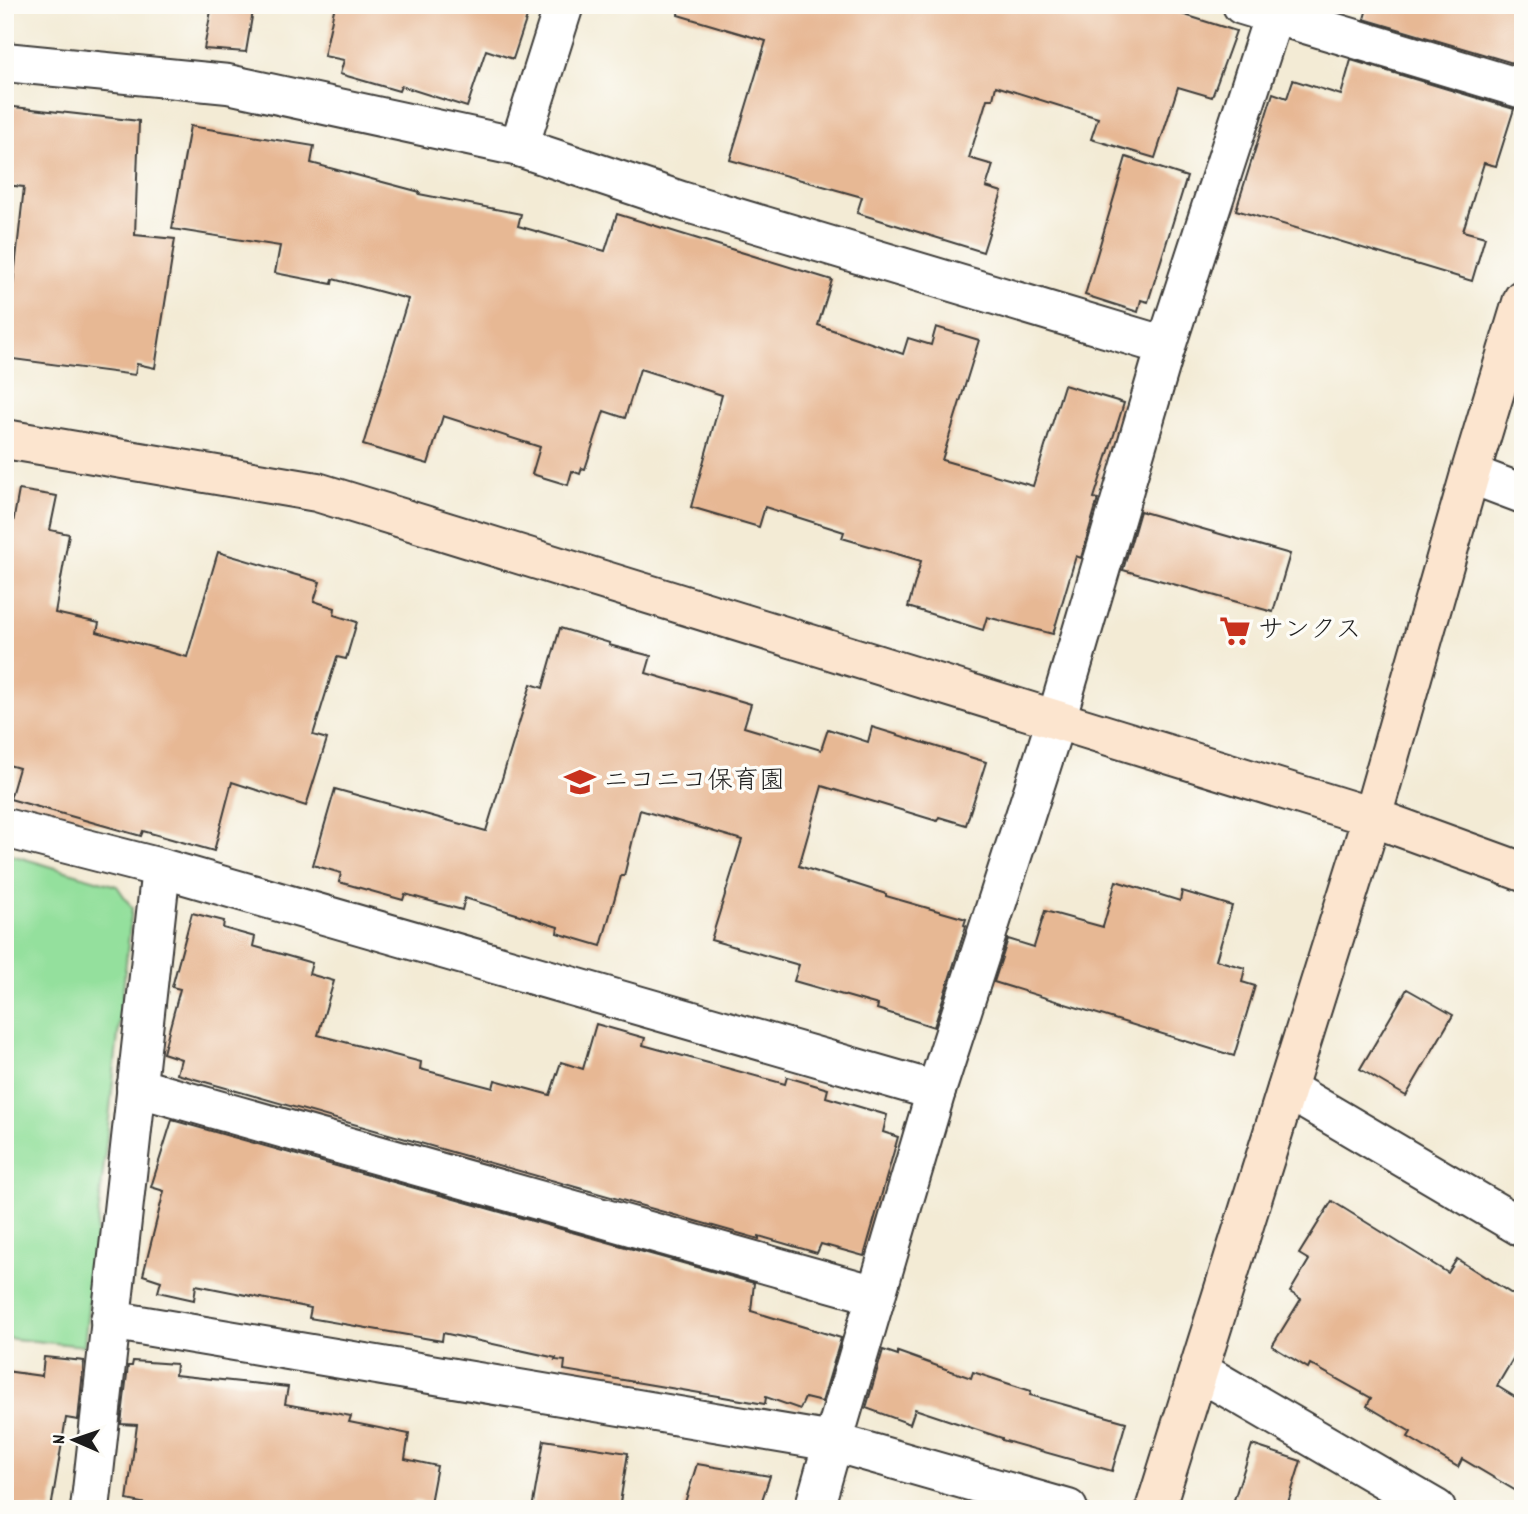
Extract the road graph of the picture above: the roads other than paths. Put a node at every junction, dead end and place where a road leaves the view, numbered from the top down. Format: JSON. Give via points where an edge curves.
{"nodes":[{"id":1,"x":564,"y":5,"type":"edge"},
{"id":2,"x":1264,"y":9,"type":"edge"},
{"id":3,"x":5,"y":62,"type":"edge"},
{"id":4,"x":1523,"y":89,"type":"edge"},
{"id":5,"x":519,"y":147,"type":"junction"},
{"id":6,"x":1523,"y":299,"type":"edge"},
{"id":7,"x":1166,"y":346,"type":"junction"},
{"id":8,"x":5,"y":439,"type":"edge"},
{"id":9,"x":1469,"y":474,"type":"junction"},
{"id":10,"x":1523,"y":494,"type":"edge"},
{"id":11,"x":1056,"y":720,"type":"junction"},
{"id":12,"x":1372,"y":817,"type":"junction"},
{"id":13,"x":5,"y":828,"type":"edge"},
{"id":14,"x":161,"y":868,"type":"junction"},
{"id":15,"x":1523,"y":872,"type":"edge"},
{"id":16,"x":136,"y":1087,"type":"junction"},
{"id":17,"x":1287,"y":1089,"type":"junction"},
{"id":18,"x":936,"y":1091,"type":"junction"},
{"id":19,"x":1523,"y":1228,"type":"edge"},
{"id":20,"x":876,"y":1295,"type":"junction"},
{"id":21,"x":110,"y":1320,"type":"junction"},
{"id":22,"x":1199,"y":1371,"type":"junction"},
{"id":23,"x":833,"y":1442,"type":"junction"},
{"id":24,"x":90,"y":1509,"type":"edge"},
{"id":25,"x":814,"y":1509,"type":"edge"},
{"id":26,"x":1068,"y":1509,"type":"edge"},
{"id":27,"x":1155,"y":1509,"type":"edge"},
{"id":28,"x":1436,"y":1509,"type":"edge"}],
"edges":[{"from":1,"to":5,"type":"street"},
{"from":2,"to":4,"type":"street"},
{"from":2,"to":7,"type":"street"},
{"from":3,"to":5,"type":"street","via":[[228,84]]},
{"from":5,"to":7,"type":"street","via":[[681,201]]},
{"from":6,"to":9,"type":"street"},
{"from":7,"to":11,"type":"street"},
{"from":8,"to":11,"type":"street","via":[[317,492]]},
{"from":9,"to":10,"type":"street"},
{"from":9,"to":12,"type":"street"},
{"from":11,"to":12,"type":"street"},
{"from":11,"to":18,"type":"street"},
{"from":12,"to":15,"type":"street"},
{"from":12,"to":17,"type":"street"},
{"from":13,"to":14,"type":"street"},
{"from":14,"to":16,"type":"street"},
{"from":14,"to":18,"type":"street"},
{"from":16,"to":20,"type":"street"},
{"from":16,"to":21,"type":"street"},
{"from":17,"to":19,"type":"street"},
{"from":17,"to":22,"type":"street"},
{"from":18,"to":20,"type":"street"},
{"from":20,"to":23,"type":"street"},
{"from":21,"to":23,"type":"street"},
{"from":21,"to":24,"type":"street"},
{"from":22,"to":27,"type":"street"},
{"from":22,"to":28,"type":"street"},
{"from":23,"to":25,"type":"street"},
{"from":23,"to":26,"type":"street"}]}
